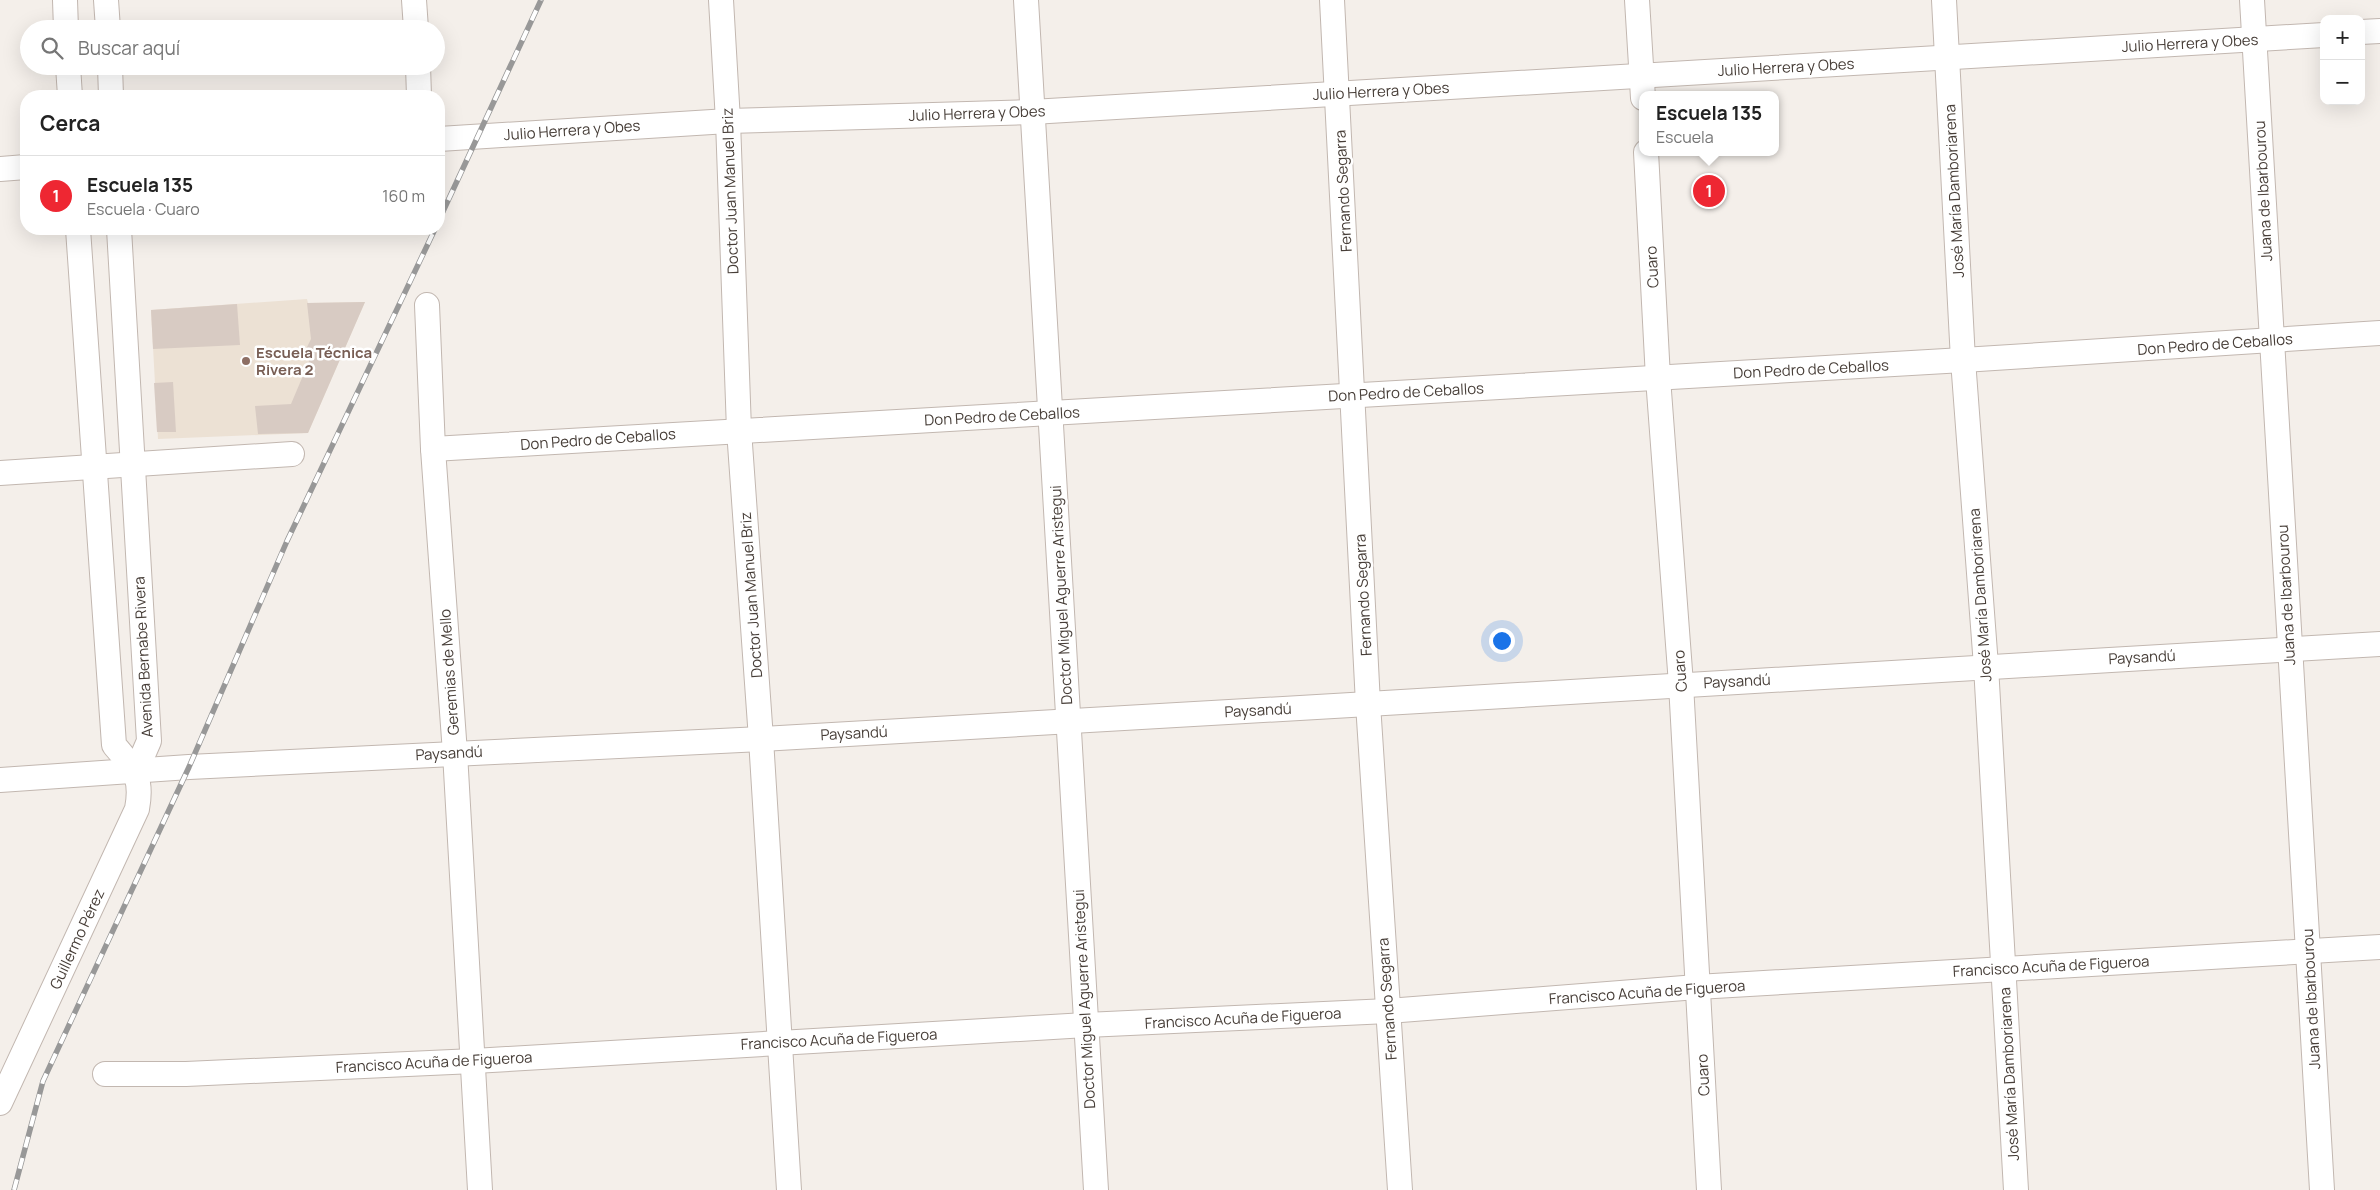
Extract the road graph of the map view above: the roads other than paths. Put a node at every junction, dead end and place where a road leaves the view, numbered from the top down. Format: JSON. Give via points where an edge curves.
{"nodes":[{"id":1,"x":65,"y":0,"type":"edge"},
{"id":2,"x":106,"y":0,"type":"edge"},
{"id":3,"x":414,"y":0,"type":"edge"},
{"id":4,"x":721,"y":0,"type":"edge"},
{"id":5,"x":1026,"y":0,"type":"edge"},
{"id":6,"x":1332,"y":0,"type":"edge"},
{"id":7,"x":1637,"y":0,"type":"edge"},
{"id":8,"x":1944,"y":0,"type":"edge"},
{"id":9,"x":2252,"y":0,"type":"edge"},
{"id":10,"x":66,"y":20,"type":"edge"},
{"id":11,"x":107,"y":20,"type":"edge"},
{"id":12,"x":415,"y":20,"type":"edge"},
{"id":13,"x":2380,"y":31,"type":"edge"},
{"id":14,"x":2365,"y":32,"type":"edge"},
{"id":15,"x":2320,"y":35,"type":"edge"},
{"id":16,"x":2255,"y":39,"type":"junction"},
{"id":17,"x":1947,"y":57,"type":"junction"},
{"id":18,"x":69,"y":75,"type":"edge"},
{"id":19,"x":111,"y":75,"type":"edge"},
{"id":20,"x":419,"y":75,"type":"edge"},
{"id":21,"x":1642,"y":87,"type":"edge"},
{"id":22,"x":70,"y":90,"type":"edge"},
{"id":23,"x":112,"y":90,"type":"edge"},
{"id":24,"x":420,"y":90,"type":"edge"},
{"id":25,"x":1338,"y":94,"type":"junction"},
{"id":26,"x":1032,"y":112,"type":"junction"},
{"id":27,"x":728,"y":121,"type":"junction"},
{"id":28,"x":445,"y":139,"type":"edge"},
{"id":29,"x":1646,"y":156,"type":"edge"},
{"id":30,"x":20,"y":167,"type":"edge"},
{"id":31,"x":0,"y":169,"type":"edge"},
{"id":32,"x":78,"y":235,"type":"edge"},
{"id":33,"x":119,"y":235,"type":"edge"},
{"id":34,"x":426,"y":305,"type":"dead end"},
{"id":35,"x":2380,"y":334,"type":"edge"},
{"id":36,"x":2272,"y":340,"type":"junction"},
{"id":37,"x":1963,"y":360,"type":"junction"},
{"id":38,"x":1658,"y":378,"type":"junction"},
{"id":39,"x":1354,"y":396,"type":"junction"},
{"id":40,"x":1050,"y":414,"type":"junction"},
{"id":41,"x":739,"y":430,"type":"junction"},
{"id":42,"x":433,"y":449,"type":"junction"},
{"id":43,"x":292,"y":454,"type":"dead end"},
{"id":44,"x":133,"y":463,"type":"junction"},
{"id":45,"x":93,"y":467,"type":"junction"},
{"id":46,"x":0,"y":472,"type":"edge"},
{"id":47,"x":2380,"y":644,"type":"edge"},
{"id":48,"x":2288,"y":648,"type":"junction"},
{"id":49,"x":1986,"y":666,"type":"junction"},
{"id":50,"x":1681,"y":684,"type":"junction"},
{"id":51,"x":1368,"y":704,"type":"junction"},
{"id":52,"x":1068,"y":720,"type":"junction"},
{"id":53,"x":762,"y":739,"type":"junction"},
{"id":54,"x":455,"y":753,"type":"junction"},
{"id":55,"x":136,"y":772,"type":"junction"},
{"id":56,"x":0,"y":780,"type":"edge"},
{"id":57,"x":2380,"y":947,"type":"edge"},
{"id":58,"x":2308,"y":950,"type":"junction"},
{"id":59,"x":2003,"y":968,"type":"junction"},
{"id":60,"x":1698,"y":987,"type":"junction"},
{"id":61,"x":1388,"y":1011,"type":"junction"},
{"id":62,"x":1086,"y":1025,"type":"junction"},
{"id":63,"x":779,"y":1043,"type":"junction"},
{"id":64,"x":474,"y":1060,"type":"junction"},
{"id":65,"x":105,"y":1074,"type":"dead end"},
{"id":66,"x":0,"y":1103,"type":"edge"},
{"id":67,"x":480,"y":1190,"type":"edge"},
{"id":68,"x":789,"y":1190,"type":"edge"},
{"id":69,"x":1096,"y":1190,"type":"edge"},
{"id":70,"x":1400,"y":1190,"type":"edge"},
{"id":71,"x":1709,"y":1190,"type":"edge"},
{"id":72,"x":2016,"y":1190,"type":"edge"},
{"id":73,"x":2322,"y":1190,"type":"edge"}],
"edges":[{"from":1,"to":10,"type":"street"},
{"from":2,"to":11,"type":"street"},
{"from":3,"to":12,"type":"street"},
{"from":4,"to":27,"type":"street","name":"Doctor Juan Manuel Briz"},
{"from":5,"to":26,"type":"street","name":"Doctor Miguel Aguerre Aristegui"},
{"from":6,"to":25,"type":"street","name":"Fernando Segarra"},
{"from":7,"to":21,"type":"street"},
{"from":8,"to":17,"type":"street","name":"José María Damboriarena"},
{"from":9,"to":16,"type":"street","name":"Juana de Ibarbourou"},
{"from":13,"to":14,"type":"street"},
{"from":15,"to":16,"type":"street","name":"Julio Herrera y Obes"},
{"from":16,"to":17,"type":"street","name":"Julio Herrera y Obes"},
{"from":16,"to":36,"type":"street","name":"Juana de Ibarbourou"},
{"from":17,"to":21,"type":"street","name":"Julio Herrera y Obes"},
{"from":17,"to":37,"type":"street","name":"José María Damboriarena"},
{"from":18,"to":22,"type":"street"},
{"from":19,"to":23,"type":"street"},
{"from":20,"to":24,"type":"street"},
{"from":21,"to":25,"type":"street","name":"Julio Herrera y Obes"},
{"from":25,"to":26,"type":"street","name":"Julio Herrera y Obes"},
{"from":25,"to":39,"type":"street","name":"Fernando Segarra"},
{"from":26,"to":27,"type":"street","name":"Julio Herrera y Obes"},
{"from":26,"to":40,"type":"street","name":"Doctor Miguel Aguerre Aristegui"},
{"from":27,"to":28,"type":"street","name":"Julio Herrera y Obes"},
{"from":27,"to":41,"type":"street","name":"Doctor Juan Manuel Briz"},
{"from":29,"to":38,"type":"street","name":"Cuaro"},
{"from":30,"to":31,"type":"street"},
{"from":32,"to":45,"type":"street"},
{"from":33,"to":44,"type":"street","name":"Avenida Bernabe Rivera"},
{"from":34,"to":42,"type":"street","name":"Geremias de Mello"},
{"from":35,"to":36,"type":"street","name":"Don Pedro de Ceballos"},
{"from":36,"to":37,"type":"street","name":"Don Pedro de Ceballos"},
{"from":36,"to":48,"type":"street","name":"Juana de Ibarbourou"},
{"from":37,"to":38,"type":"street","name":"Don Pedro de Ceballos"},
{"from":37,"to":49,"type":"street","name":"José María Damboriarena"},
{"from":38,"to":39,"type":"street","name":"Don Pedro de Ceballos"},
{"from":38,"to":50,"type":"street","name":"Cuaro"},
{"from":39,"to":40,"type":"street","name":"Don Pedro de Ceballos"},
{"from":39,"to":51,"type":"street","name":"Fernando Segarra"},
{"from":40,"to":41,"type":"street","name":"Don Pedro de Ceballos"},
{"from":40,"to":52,"type":"street","name":"Doctor Miguel Aguerre Aristegui"},
{"from":41,"to":42,"type":"street","name":"Don Pedro de Ceballos"},
{"from":41,"to":53,"type":"street","name":"Doctor Juan Manuel Briz"},
{"from":42,"to":54,"type":"street","name":"Geremias de Mello"},
{"from":43,"to":44,"type":"street"},
{"from":44,"to":45,"type":"street"},
{"from":44,"to":55,"type":"street","name":"Avenida Bernabe Rivera","via":[[149,741]]},
{"from":45,"to":46,"type":"street"},
{"from":45,"to":55,"type":"street","via":[[114,746]]},
{"from":47,"to":48,"type":"street","name":"Paysandú"},
{"from":48,"to":49,"type":"street","name":"Paysandú"},
{"from":48,"to":58,"type":"street","name":"Juana de Ibarbourou"},
{"from":49,"to":50,"type":"street","name":"Paysandú"},
{"from":49,"to":59,"type":"street","name":"José María Damboriarena"},
{"from":50,"to":51,"type":"street","name":"Paysandú"},
{"from":50,"to":60,"type":"street","name":"Cuaro"},
{"from":51,"to":52,"type":"street","name":"Paysandú"},
{"from":51,"to":61,"type":"street","name":"Fernando Segarra"},
{"from":52,"to":53,"type":"street","name":"Paysandú"},
{"from":52,"to":62,"type":"street","name":"Doctor Miguel Aguerre Aristegui"},
{"from":53,"to":54,"type":"street","name":"Paysandú"},
{"from":53,"to":63,"type":"street","name":"Doctor Juan Manuel Briz"},
{"from":54,"to":55,"type":"street","name":"Paysandú"},
{"from":54,"to":64,"type":"street","name":"Geremias de Mello"},
{"from":55,"to":56,"type":"street","name":"Paysandú"},
{"from":55,"to":66,"type":"street","name":"Guillermo Pérez","via":[[140,791],[137,809]]},
{"from":57,"to":58,"type":"street","name":"Francisco Acuña de Figueroa"},
{"from":58,"to":59,"type":"street","name":"Francisco Acuña de Figueroa"},
{"from":58,"to":73,"type":"street","name":"Juana de Ibarbourou"},
{"from":59,"to":60,"type":"street","name":"Francisco Acuña de Figueroa"},
{"from":59,"to":72,"type":"street","name":"José María Damboriarena"},
{"from":60,"to":61,"type":"street","name":"Francisco Acuña de Figueroa"},
{"from":60,"to":71,"type":"street","name":"Cuaro"},
{"from":61,"to":62,"type":"street","name":"Francisco Acuña de Figueroa"},
{"from":61,"to":70,"type":"street","name":"Fernando Segarra"},
{"from":62,"to":63,"type":"street","name":"Francisco Acuña de Figueroa"},
{"from":62,"to":69,"type":"street","name":"Doctor Miguel Aguerre Aristegui"},
{"from":63,"to":64,"type":"street","name":"Francisco Acuña de Figueroa"},
{"from":63,"to":68,"type":"street","name":"Doctor Juan Manuel Briz"},
{"from":64,"to":65,"type":"street","name":"Francisco Acuña de Figueroa","via":[[186,1074]]},
{"from":64,"to":67,"type":"street","name":"Geremias de Mello"}]}
